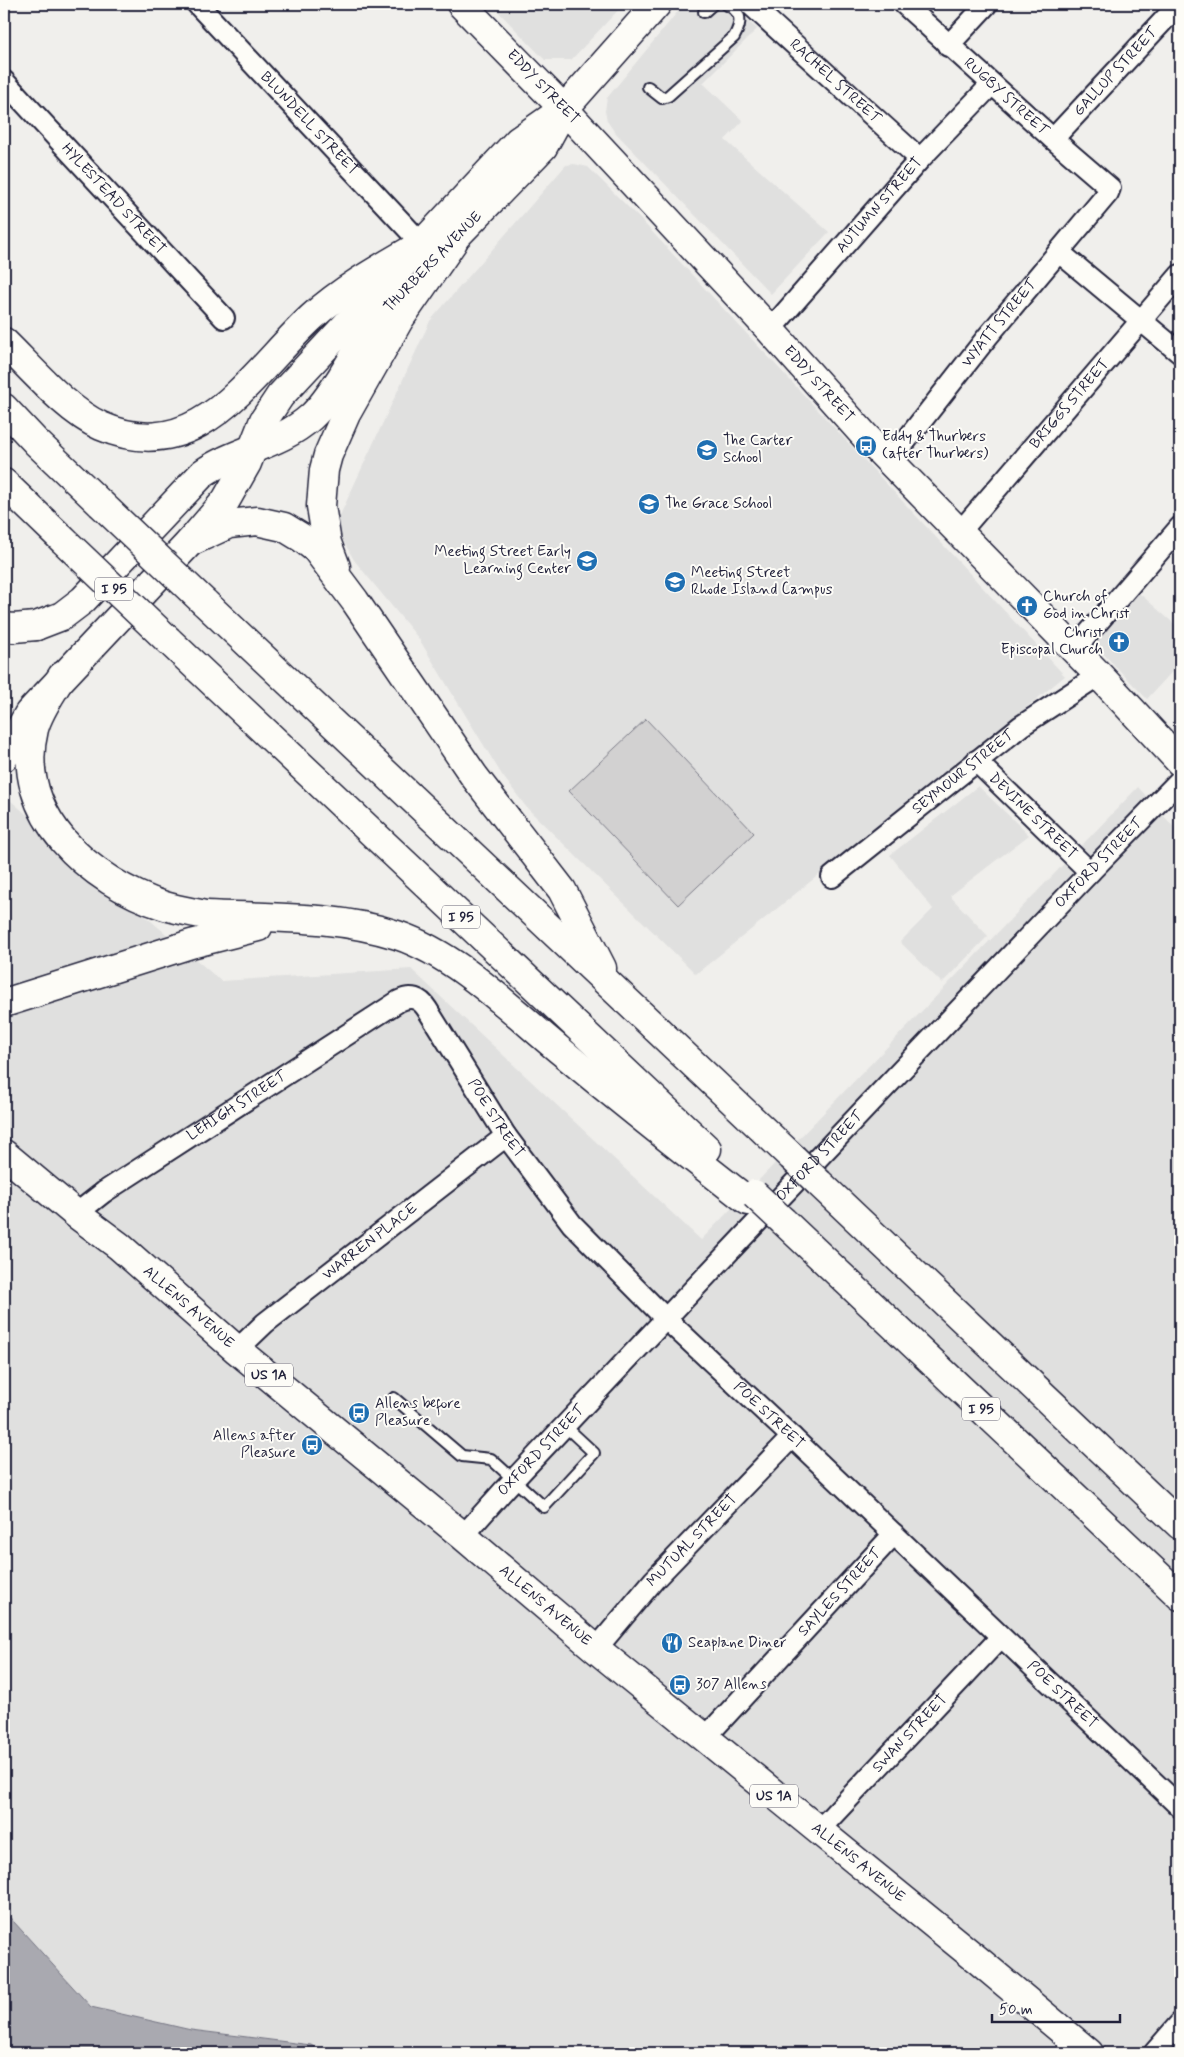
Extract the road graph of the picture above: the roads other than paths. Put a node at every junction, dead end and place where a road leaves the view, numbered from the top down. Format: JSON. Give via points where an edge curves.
{"nodes":[{"id":1,"x":197,"y":4,"type":"edge"},
{"id":2,"x":461,"y":4,"type":"edge"},
{"id":3,"x":657,"y":4,"type":"edge"},
{"id":4,"x":713,"y":4,"type":"edge"},
{"id":5,"x":725,"y":4,"type":"edge"},
{"id":6,"x":750,"y":4,"type":"edge"},
{"id":7,"x":904,"y":4,"type":"edge"},
{"id":8,"x":987,"y":4,"type":"edge"},
{"id":9,"x":1180,"y":4,"type":"edge"},
{"id":10,"x":704,"y":12,"type":"dead end"},
{"id":11,"x":948,"y":46,"type":"junction"},
{"id":12,"x":4,"y":81,"type":"edge"},
{"id":13,"x":992,"y":84,"type":"junction"},
{"id":14,"x":648,"y":87,"type":"dead end"},
{"id":15,"x":564,"y":108,"type":"junction"},
{"id":16,"x":1053,"y":140,"type":"junction"},
{"id":17,"x":920,"y":160,"type":"junction"},
{"id":18,"x":1110,"y":188,"type":"joint"},
{"id":19,"x":452,"y":242,"type":"junction"},
{"id":20,"x":422,"y":244,"type":"junction"},
{"id":21,"x":1059,"y":252,"type":"junction"},
{"id":22,"x":1180,"y":275,"type":"edge"},
{"id":23,"x":224,"y":318,"type":"dead end"},
{"id":24,"x":1141,"y":320,"type":"junction"},
{"id":25,"x":770,"y":330,"type":"junction"},
{"id":26,"x":4,"y":342,"type":"edge"},
{"id":27,"x":1180,"y":353,"type":"edge"},
{"id":28,"x":4,"y":408,"type":"edge"},
{"id":29,"x":254,"y":448,"type":"junction"},
{"id":30,"x":890,"y":461,"type":"junction"},
{"id":31,"x":4,"y":484,"type":"edge"},
{"id":32,"x":1180,"y":527,"type":"edge"},
{"id":33,"x":959,"y":533,"type":"junction"},
{"id":34,"x":190,"y":542,"type":"junction"},
{"id":35,"x":355,"y":601,"type":"junction"},
{"id":36,"x":4,"y":627,"type":"edge"},
{"id":37,"x":1074,"y":650,"type":"junction"},
{"id":38,"x":1099,"y":675,"type":"junction"},
{"id":39,"x":62,"y":676,"type":"junction"},
{"id":40,"x":4,"y":757,"type":"edge"},
{"id":41,"x":976,"y":761,"type":"junction"},
{"id":42,"x":1180,"y":762,"type":"edge"},
{"id":43,"x":1180,"y":780,"type":"edge"},
{"id":44,"x":1090,"y":872,"type":"junction"},
{"id":45,"x":832,"y":877,"type":"dead end"},
{"id":46,"x":321,"y":920,"type":"junction"},
{"id":47,"x":611,"y":986,"type":"junction"},
{"id":48,"x":399,"y":1001,"type":"joint"},
{"id":49,"x":4,"y":1003,"type":"edge"},
{"id":50,"x":506,"y":1136,"type":"junction"},
{"id":51,"x":4,"y":1154,"type":"edge"},
{"id":52,"x":751,"y":1198,"type":"junction"},
{"id":53,"x":76,"y":1214,"type":"junction"},
{"id":54,"x":666,"y":1320,"type":"junction"},
{"id":55,"x":237,"y":1350,"type":"junction"},
{"id":56,"x":394,"y":1398,"type":"dead end"},
{"id":57,"x":565,"y":1426,"type":"junction"},
{"id":58,"x":792,"y":1437,"type":"junction"},
{"id":59,"x":514,"y":1479,"type":"junction"},
{"id":60,"x":1180,"y":1525,"type":"edge"},
{"id":61,"x":894,"y":1534,"type":"junction"},
{"id":62,"x":463,"y":1536,"type":"junction"},
{"id":63,"x":1180,"y":1596,"type":"edge"},
{"id":64,"x":1002,"y":1637,"type":"junction"},
{"id":65,"x":596,"y":1649,"type":"junction"},
{"id":66,"x":704,"y":1738,"type":"junction"},
{"id":67,"x":1180,"y":1807,"type":"edge"},
{"id":68,"x":818,"y":1831,"type":"junction"},
{"id":69,"x":1180,"y":2023,"type":"edge"},
{"id":70,"x":1089,"y":2053,"type":"edge"},
{"id":71,"x":1154,"y":2053,"type":"edge"}],
"edges":[{"from":1,"to":20,"type":"street","name":"BLUNDELL STREET"},
{"from":2,"to":15,"type":"main road","name":"EDDY STREET"},
{"from":3,"to":15,"type":"main road","name":"THURBERS AVENUE"},
{"from":4,"to":10,"type":"lane"},
{"from":5,"to":14,"type":"lane","via":[[731,6],[740,21],[734,37],[668,96],[662,98]]},
{"from":6,"to":17,"type":"street","name":"RACHEL STREET"},
{"from":7,"to":11,"type":"street","name":"RUGBY STREET"},
{"from":8,"to":11,"type":"street"},
{"from":9,"to":16,"type":"street","name":"GALLUP STREET"},
{"from":11,"to":13,"type":"street","name":"RUGBY STREET"},
{"from":12,"to":23,"type":"street","name":"HYLESTEAD STREET"},
{"from":13,"to":16,"type":"street","name":"RUGBY STREET"},
{"from":13,"to":17,"type":"street","name":"AUTUMN STREET"},
{"from":15,"to":19,"type":"main road","name":"THURBERS AVENUE","via":[[543,147]]},
{"from":15,"to":20,"type":"main road","name":"THURBERS AVENUE","via":[[518,141]]},
{"from":15,"to":25,"type":"main road","name":"EDDY STREET"},
{"from":16,"to":18,"type":"street","name":"RUGBY STREET"},
{"from":17,"to":25,"type":"street","name":"AUTUMN STREET"},
{"from":18,"to":21,"type":"street","name":"WYATT STREET"},
{"from":19,"to":29,"type":"main road","name":"THURBERS AVENUE","via":[[396,296],[319,410],[294,430]]},
{"from":19,"to":35,"type":"main road","via":[[399,320],[346,414],[328,455],[322,488],[324,525],[333,559]]},
{"from":20,"to":26,"type":"main road","via":[[325,306],[223,408],[180,432],[157,436],[132,435],[100,425],[83,416]]},
{"from":20,"to":29,"type":"main road","name":"THURBERS AVENUE","via":[[280,396],[264,420]]},
{"from":21,"to":24,"type":"street"},
{"from":21,"to":30,"type":"street","name":"WYATT STREET"},
{"from":22,"to":24,"type":"street","name":"BRIGGS STREET"},
{"from":24,"to":27,"type":"street"},
{"from":24,"to":33,"type":"street","name":"BRIGGS STREET"},
{"from":25,"to":30,"type":"main road","name":"EDDY STREET"},
{"from":28,"to":47,"type":"main road","bridge":true,"via":[[101,504]]},
{"from":29,"to":34,"type":"main road","name":"THURBERS AVENUE","via":[[226,500]]},
{"from":29,"to":36,"type":"main road","name":"THURBERS AVENUE","via":[[203,473],[83,600],[62,616],[36,626]]},
{"from":30,"to":33,"type":"main road","name":"EDDY STREET"},
{"from":31,"to":52,"type":"main road","number":"I 95","bridge":true},
{"from":32,"to":37,"type":"street"},
{"from":33,"to":37,"type":"main road","name":"EDDY STREET"},
{"from":34,"to":35,"type":"main road","via":[[239,522],[276,524],[316,549]]},
{"from":34,"to":39,"type":"main road","name":"THURBERS AVENUE"},
{"from":35,"to":47,"type":"main road","via":[[484,789],[562,890]]},
{"from":37,"to":38,"type":"main road","name":"EDDY STREET"},
{"from":38,"to":41,"type":"street","name":"SEYMOUR STREET","via":[[1021,726]]},
{"from":38,"to":42,"type":"main road","name":"EDDY STREET"},
{"from":39,"to":40,"type":"main road","name":"THURBERS AVENUE","via":[[29,713]]},
{"from":39,"to":46,"type":"main road","via":[[35,727],[31,770],[38,800],[49,823],[82,860],[126,889],[180,910],[206,915]]},
{"from":41,"to":44,"type":"street","name":"DEVINE STREET"},
{"from":41,"to":45,"type":"street","name":"SEYMOUR STREET"},
{"from":43,"to":44,"type":"street","name":"OXFORD STREET"},
{"from":44,"to":54,"type":"street","name":"OXFORD STREET"},
{"from":46,"to":49,"type":"main road","via":[[283,922],[226,934]]},
{"from":46,"to":52,"type":"main road","via":[[390,933],[448,960],[628,1107]]},
{"from":47,"to":60,"type":"main road","bridge":true},
{"from":48,"to":50,"type":"street","name":"POE STREET","via":[[409,997],[423,1003]]},
{"from":48,"to":53,"type":"street","name":"LEHIGH STREET","via":[[104,1192]]},
{"from":50,"to":54,"type":"street","name":"POE STREET","via":[[564,1215]]},
{"from":50,"to":55,"type":"street","name":"WARREN PLACE","via":[[266,1323]]},
{"from":51,"to":53,"type":"main road","name":"ALLENS AVENUE","number":"US 1A"},
{"from":52,"to":63,"type":"main road","number":"I 95","bridge":true,"via":[[824,1259]]},
{"from":53,"to":55,"type":"main road","name":"ALLENS AVENUE","number":"US 1A","via":[[119,1246]]},
{"from":54,"to":57,"type":"street","name":"OXFORD STREET"},
{"from":54,"to":58,"type":"street","name":"POE STREET"},
{"from":55,"to":62,"type":"main road","name":"ALLENS AVENUE","number":"US 1A"},
{"from":56,"to":59,"type":"lane","via":[[462,1456],[491,1459]]},
{"from":57,"to":59,"type":"street","name":"OXFORD STREET"},
{"from":57,"to":59,"type":"lane","via":[[594,1453],[544,1507]]},
{"from":58,"to":61,"type":"street","name":"POE STREET"},
{"from":58,"to":65,"type":"street","name":"MUTUAL STREET"},
{"from":59,"to":62,"type":"street","name":"OXFORD STREET"},
{"from":61,"to":64,"type":"street","name":"POE STREET"},
{"from":61,"to":66,"type":"street","name":"SAYLES STREET"},
{"from":62,"to":65,"type":"main road","name":"ALLENS AVENUE","number":"US 1A"},
{"from":64,"to":67,"type":"street","name":"POE STREET"},
{"from":64,"to":68,"type":"street","name":"SWAN STREET"},
{"from":65,"to":66,"type":"main road","name":"ALLENS AVENUE","number":"US 1A"},
{"from":66,"to":68,"type":"main road","name":"ALLENS AVENUE","number":"US 1A"},
{"from":68,"to":70,"type":"main road","name":"ALLENS AVENUE","number":"US 1A"},
{"from":69,"to":71,"type":"street"}]}
